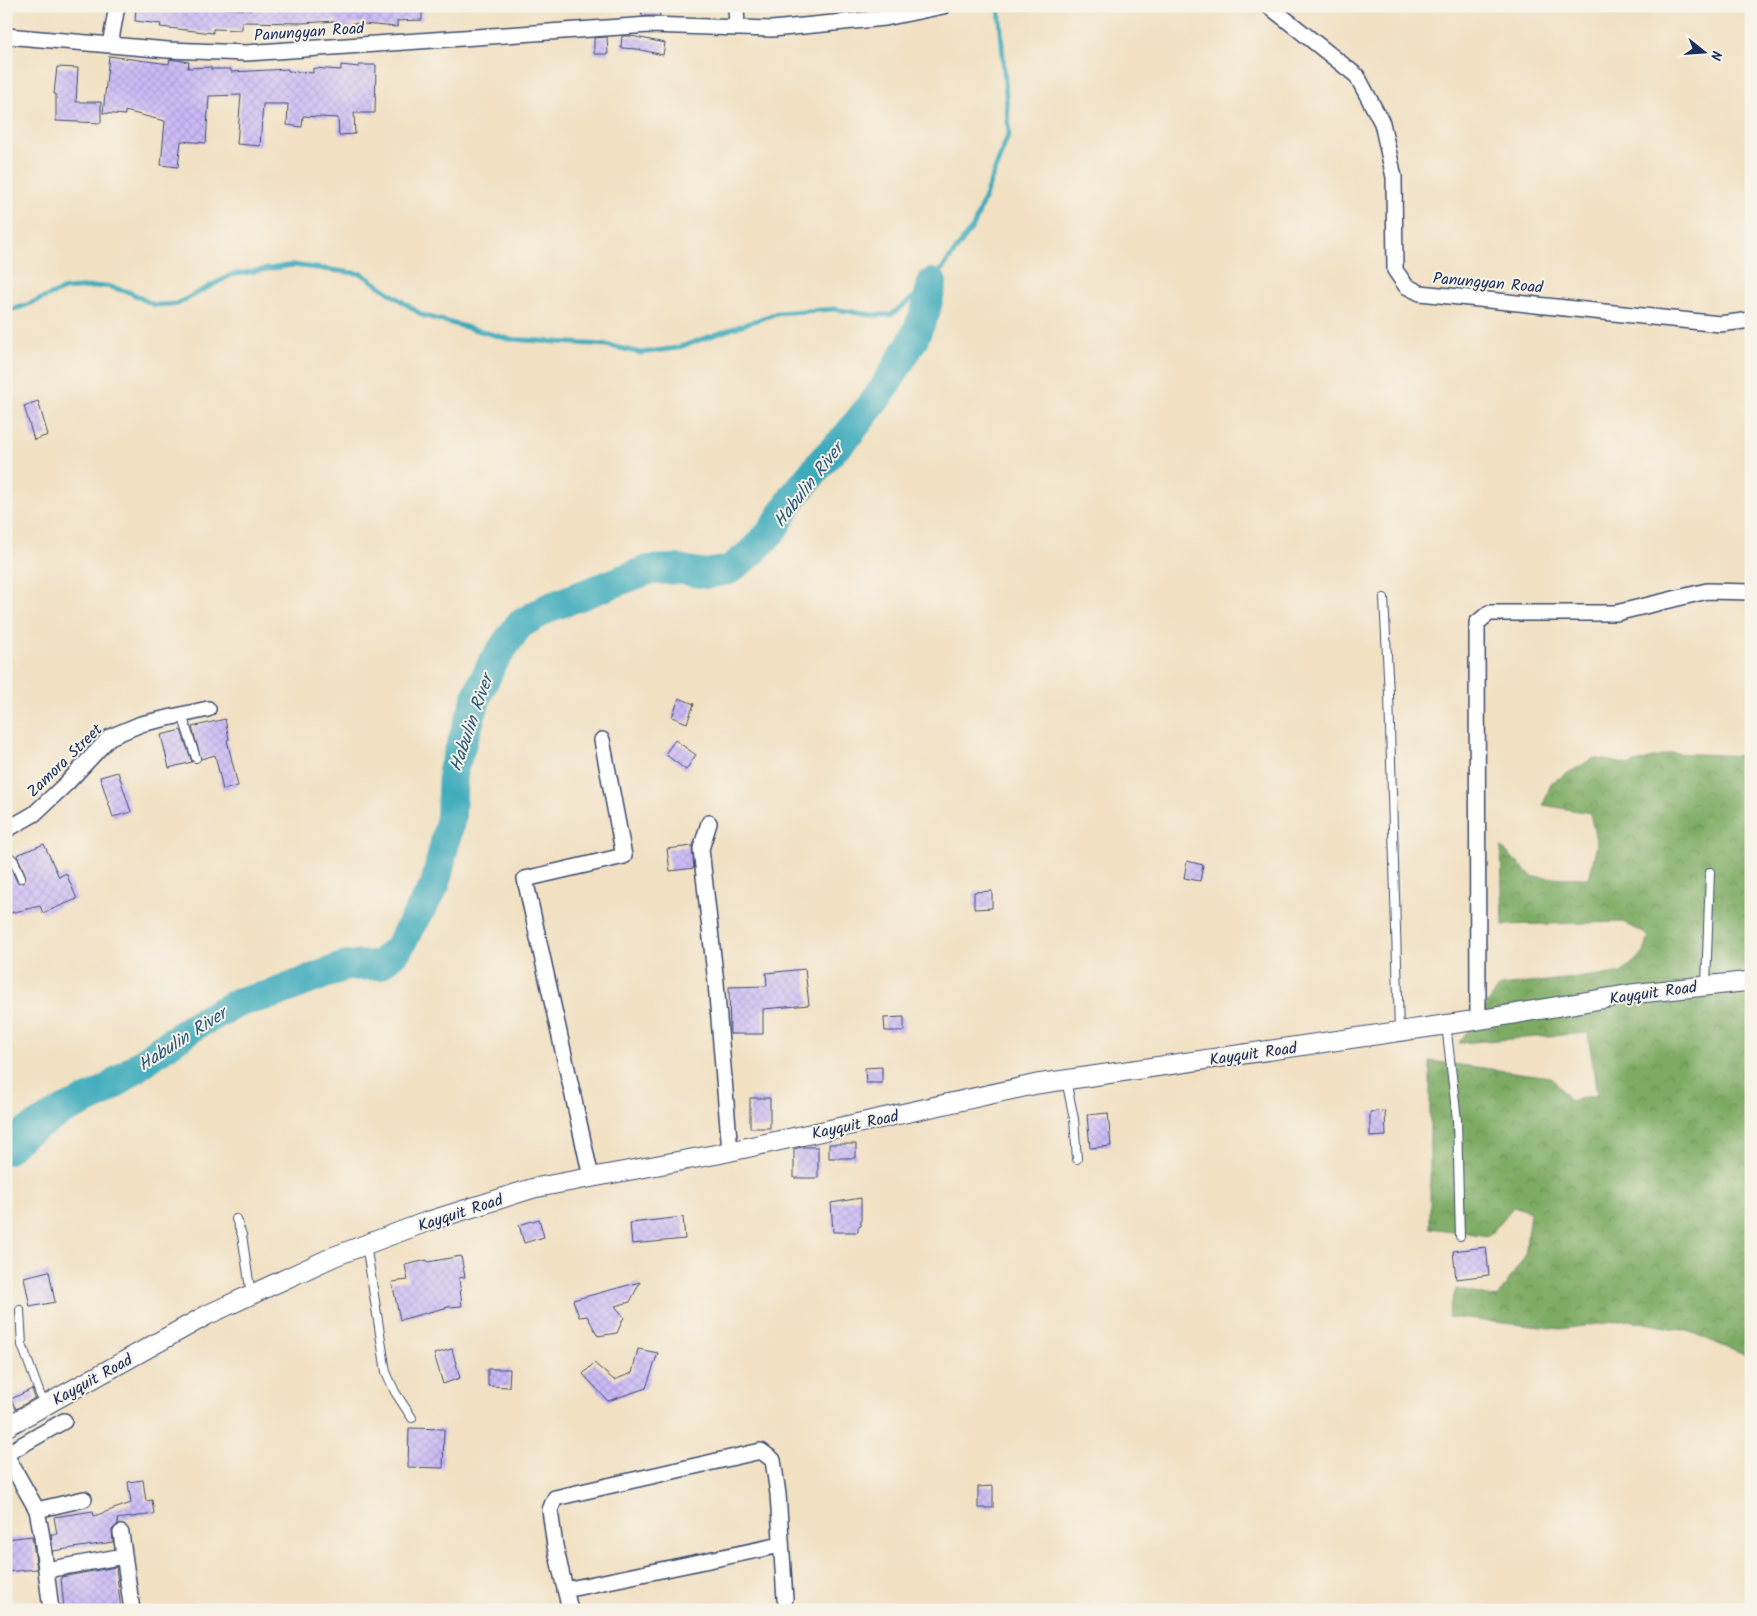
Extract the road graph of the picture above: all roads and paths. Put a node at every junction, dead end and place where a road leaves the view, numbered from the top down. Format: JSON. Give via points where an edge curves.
{"nodes":[{"id":1,"x":117,"y":6,"type":"edge"},
{"id":2,"x":736,"y":6,"type":"edge"},
{"id":3,"x":943,"y":6,"type":"edge"},
{"id":4,"x":1269,"y":6,"type":"edge"},
{"id":5,"x":737,"y":28,"type":"junction"},
{"id":6,"x":6,"y":36,"type":"edge"},
{"id":7,"x":110,"y":45,"type":"junction"},
{"id":8,"x":1751,"y":320,"type":"edge"},
{"id":9,"x":1751,"y":592,"type":"edge"},
{"id":10,"x":1384,"y":598,"type":"dead end"},
{"id":11,"x":208,"y":708,"type":"dead end"},
{"id":12,"x":182,"y":715,"type":"junction"},
{"id":13,"x":602,"y":740,"type":"dead end"},
{"id":14,"x":196,"y":758,"type":"dead end"},
{"id":15,"x":709,"y":824,"type":"dead end"},
{"id":16,"x":6,"y":830,"type":"edge"},
{"id":17,"x":6,"y":853,"type":"edge"},
{"id":18,"x":1710,"y":872,"type":"dead end"},
{"id":19,"x":21,"y":878,"type":"dead end"},
{"id":20,"x":1751,"y":981,"type":"edge"},
{"id":21,"x":1706,"y":985,"type":"junction"},
{"id":22,"x":1478,"y":1020,"type":"junction"},
{"id":23,"x":1446,"y":1024,"type":"junction"},
{"id":24,"x":1399,"y":1031,"type":"junction"},
{"id":25,"x":1066,"y":1080,"type":"junction"},
{"id":26,"x":730,"y":1151,"type":"junction"},
{"id":27,"x":1077,"y":1159,"type":"dead end"},
{"id":28,"x":591,"y":1177,"type":"junction"},
{"id":29,"x":236,"y":1219,"type":"dead end"},
{"id":30,"x":1460,"y":1236,"type":"dead end"},
{"id":31,"x":366,"y":1244,"type":"junction"},
{"id":32,"x":251,"y":1295,"type":"junction"},
{"id":33,"x":20,"y":1310,"type":"dead end"},
{"id":34,"x":44,"y":1405,"type":"junction"},
{"id":35,"x":412,"y":1418,"type":"dead end"},
{"id":36,"x":64,"y":1421,"type":"dead end"},
{"id":37,"x":6,"y":1426,"type":"edge"},
{"id":38,"x":6,"y":1454,"type":"edge"},
{"id":39,"x":84,"y":1499,"type":"dead end"},
{"id":40,"x":37,"y":1510,"type":"junction"},
{"id":41,"x":121,"y":1533,"type":"dead end"},
{"id":42,"x":781,"y":1545,"type":"junction"},
{"id":43,"x":124,"y":1556,"type":"junction"},
{"id":44,"x":46,"y":1570,"type":"junction"},
{"id":45,"x":566,"y":1590,"type":"junction"},
{"id":46,"x":785,"y":1599,"type":"dead end"},
{"id":47,"x":51,"y":1610,"type":"edge"},
{"id":48,"x":132,"y":1610,"type":"edge"},
{"id":49,"x":570,"y":1610,"type":"edge"}],
"edges":[{"from":1,"to":7,"type":"street"},
{"from":2,"to":5,"type":"street"},
{"from":3,"to":5,"type":"street","name":"Panungyan Road","via":[[875,19],[772,29]]},
{"from":4,"to":8,"type":"street","name":"Panungyan Road","via":[[1357,76],[1382,123],[1394,177],[1394,270],[1406,286],[1420,293],[1720,324]]},
{"from":5,"to":7,"type":"street","name":"Panungyan Road","via":[[649,25],[246,53]]},
{"from":6,"to":7,"type":"street","name":"Panungyan Road"},
{"from":9,"to":22,"type":"street","via":[[1708,591],[1616,613],[1489,613],[1477,624]]},
{"from":10,"to":24,"type":"lane"},
{"from":11,"to":12,"type":"street","name":"Zamora Street"},
{"from":12,"to":14,"type":"lane"},
{"from":12,"to":16,"type":"street","name":"Zamora Street","via":[[140,724],[110,736],[34,814]]},
{"from":13,"to":28,"type":"street","via":[[624,856],[524,879]]},
{"from":15,"to":26,"type":"street","via":[[701,849]]},
{"from":17,"to":19,"type":"lane","via":[[14,861]]},
{"from":18,"to":21,"type":"lane"},
{"from":20,"to":21,"type":"street","name":"Kayquit Road"},
{"from":21,"to":22,"type":"street","name":"Kayquit Road"},
{"from":22,"to":23,"type":"street","name":"Kayquit Road"},
{"from":23,"to":24,"type":"street","name":"Kayquit Road"},
{"from":23,"to":30,"type":"lane","via":[[1457,1120]]},
{"from":24,"to":25,"type":"street","name":"Kayquit Road"},
{"from":25,"to":26,"type":"street","name":"Kayquit Road"},
{"from":25,"to":27,"type":"lane","via":[[1074,1119]]},
{"from":26,"to":28,"type":"street","name":"Kayquit Road"},
{"from":28,"to":31,"type":"street","name":"Kayquit Road","via":[[534,1188]]},
{"from":29,"to":32,"type":"lane","via":[[242,1235]]},
{"from":31,"to":32,"type":"street","name":"Kayquit Road"},
{"from":31,"to":35,"type":"lane","via":[[386,1372]]},
{"from":32,"to":34,"type":"street","name":"Kayquit Road"},
{"from":33,"to":34,"type":"lane","via":[[22,1345]]},
{"from":34,"to":37,"type":"street","name":"Kayquit Road"},
{"from":36,"to":38,"type":"street"},
{"from":38,"to":40,"type":"street"},
{"from":39,"to":40,"type":"street"},
{"from":40,"to":44,"type":"street"},
{"from":41,"to":43,"type":"street"},
{"from":42,"to":45,"type":"street"},
{"from":42,"to":45,"type":"street","via":[[773,1460],[762,1451],[555,1498],[550,1510]]},
{"from":42,"to":46,"type":"street"},
{"from":43,"to":44,"type":"street"},
{"from":43,"to":48,"type":"street"},
{"from":44,"to":47,"type":"street"},
{"from":45,"to":49,"type":"street"}]}
